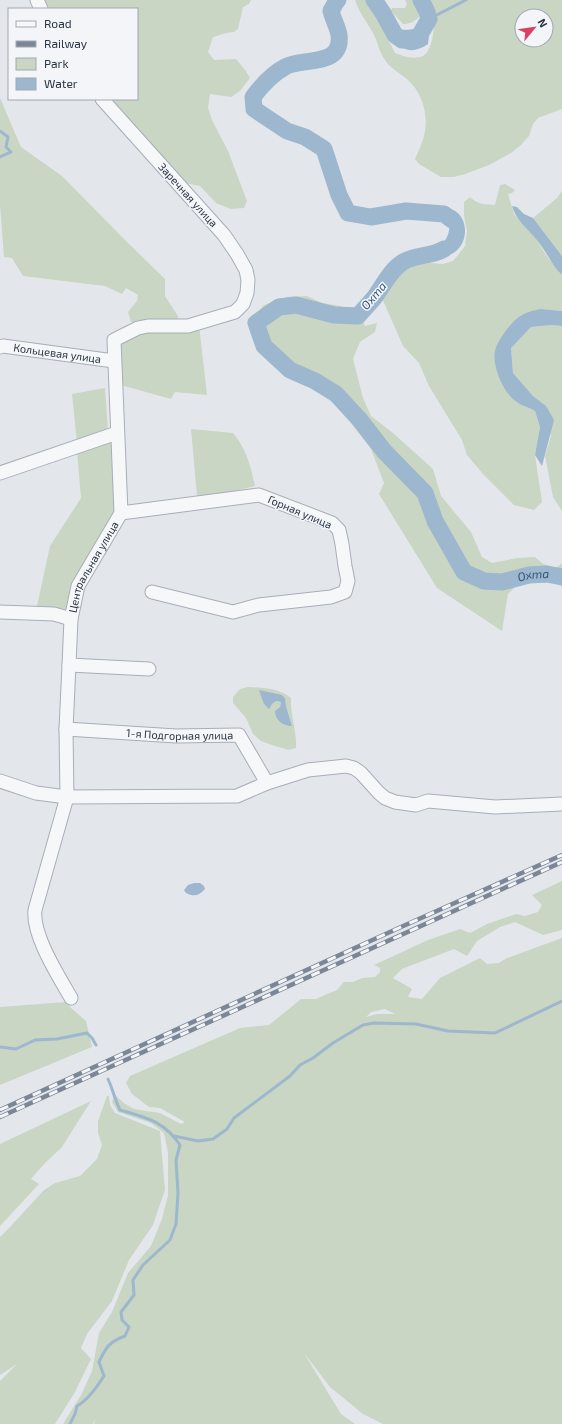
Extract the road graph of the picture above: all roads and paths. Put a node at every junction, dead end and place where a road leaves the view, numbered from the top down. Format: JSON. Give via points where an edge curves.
{"nodes":[{"id":1,"x":103,"y":100,"type":"edge"},
{"id":2,"x":114,"y":340,"type":"joint"},
{"id":3,"x":0,"y":347,"type":"edge"},
{"id":4,"x":114,"y":361,"type":"junction"},
{"id":5,"x":117,"y":433,"type":"junction"},
{"id":6,"x":0,"y":473,"type":"edge"},
{"id":7,"x":121,"y":513,"type":"junction"},
{"id":8,"x":152,"y":592,"type":"dead end"},
{"id":9,"x":0,"y":612,"type":"edge"},
{"id":10,"x":71,"y":619,"type":"junction"},
{"id":11,"x":69,"y":665,"type":"junction"},
{"id":12,"x":149,"y":669,"type":"dead end"},
{"id":13,"x":66,"y":729,"type":"junction"},
{"id":14,"x":0,"y":781,"type":"edge"},
{"id":15,"x":267,"y":783,"type":"junction"},
{"id":16,"x":67,"y":797,"type":"junction"},
{"id":17,"x":562,"y":804,"type":"edge"},
{"id":18,"x":71,"y":998,"type":"dead end"}],
"edges":[{"from":1,"to":2,"type":"street","name":"Заречная улица","via":[[224,235],[238,254],[248,280],[243,304],[235,312],[188,326],[138,328]]},
{"from":2,"to":4,"type":"street","name":"Центральная улица"},
{"from":3,"to":4,"type":"street","name":"Кольцевая улица"},
{"from":4,"to":5,"type":"street","name":"Центральная улица"},
{"from":5,"to":6,"type":"street"},
{"from":5,"to":7,"type":"street","name":"Центральная улица"},
{"from":7,"to":8,"type":"street","name":"Горная улица","via":[[259,495],[332,523],[339,530],[348,582],[345,592],[331,597],[259,605],[232,612]]},
{"from":7,"to":10,"type":"street","name":"Центральная улица","via":[[78,586]]},
{"from":9,"to":10,"type":"street","via":[[54,614]]},
{"from":10,"to":11,"type":"street","name":"Центральная улица"},
{"from":11,"to":12,"type":"street"},
{"from":11,"to":13,"type":"street","name":"Центральная улица"},
{"from":13,"to":15,"type":"street","name":"1-я Подгорная улица","via":[[176,736],[239,735]]},
{"from":13,"to":16,"type":"street","name":"Центральная улица"},
{"from":14,"to":16,"type":"street","via":[[36,793]]},
{"from":15,"to":16,"type":"street","via":[[237,796]]},
{"from":15,"to":17,"type":"street","via":[[308,770],[346,766],[361,773],[378,793],[395,802],[416,805],[428,801],[495,807]]},
{"from":16,"to":18,"type":"street","name":"Центральная улица","via":[[34,918],[47,956]]}]}
